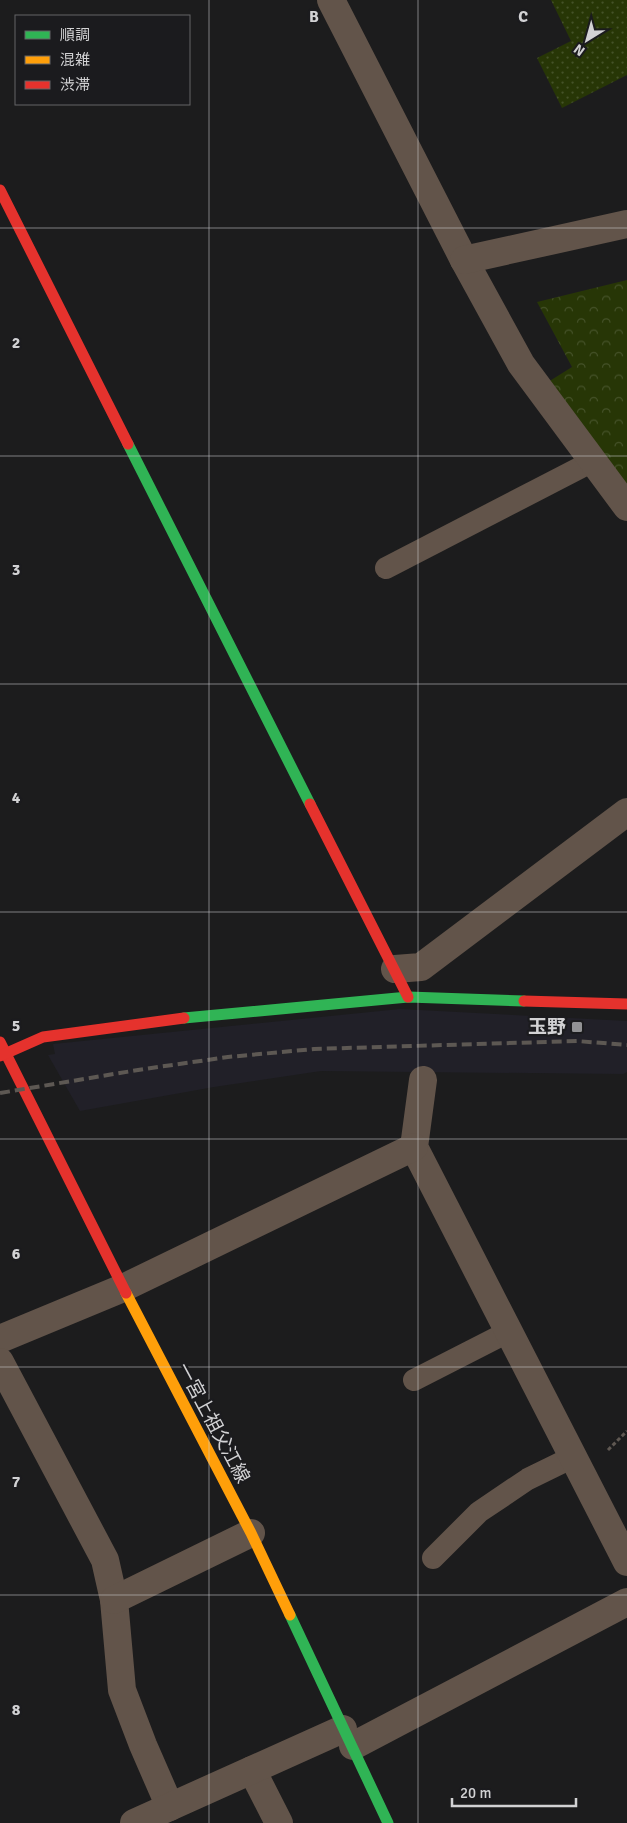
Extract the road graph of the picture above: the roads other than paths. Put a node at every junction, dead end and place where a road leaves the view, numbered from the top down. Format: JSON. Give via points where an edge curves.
{"nodes":[{"id":1,"x":331,"y":0,"type":"edge"},
{"id":2,"x":0,"y":190,"type":"edge"},
{"id":3,"x":627,"y":224,"type":"edge"},
{"id":4,"x":464,"y":260,"type":"junction"},
{"id":5,"x":593,"y":462,"type":"junction"},
{"id":6,"x":627,"y":507,"type":"edge"},
{"id":7,"x":386,"y":568,"type":"dead end"},
{"id":8,"x":627,"y":812,"type":"edge"},
{"id":9,"x":395,"y":970,"type":"junction"},
{"id":10,"x":408,"y":997,"type":"junction"},
{"id":11,"x":627,"y":1004,"type":"edge"},
{"id":12,"x":0,"y":1042,"type":"edge"},
{"id":13,"x":3,"y":1055,"type":"edge"},
{"id":14,"x":423,"y":1080,"type":"dead end"},
{"id":15,"x":414,"y":1146,"type":"junction"},
{"id":16,"x":123,"y":1288,"type":"junction"},
{"id":17,"x":508,"y":1332,"type":"junction"},
{"id":18,"x":0,"y":1339,"type":"edge"},
{"id":19,"x":0,"y":1362,"type":"edge"},
{"id":20,"x":414,"y":1380,"type":"dead end"},
{"id":21,"x":573,"y":1457,"type":"junction"},
{"id":22,"x":620,"y":1530,"type":"edge"},
{"id":23,"x":251,"y":1533,"type":"junction"},
{"id":24,"x":433,"y":1558,"type":"dead end"},
{"id":25,"x":627,"y":1562,"type":"edge"},
{"id":26,"x":114,"y":1600,"type":"junction"},
{"id":27,"x":627,"y":1602,"type":"edge"},
{"id":28,"x":348,"y":1737,"type":"junction"},
{"id":29,"x":252,"y":1770,"type":"junction"},
{"id":30,"x":170,"y":1806,"type":"junction"},
{"id":31,"x":134,"y":1823,"type":"edge"},
{"id":32,"x":279,"y":1823,"type":"edge"},
{"id":33,"x":388,"y":1823,"type":"edge"}],
"edges":[{"from":1,"to":4,"type":"street"},
{"from":2,"to":9,"type":"street"},
{"from":3,"to":4,"type":"street"},
{"from":4,"to":5,"type":"street","via":[[521,364]]},
{"from":5,"to":6,"type":"street"},
{"from":5,"to":7,"type":"lane"},
{"from":8,"to":9,"type":"street","via":[[421,967]]},
{"from":9,"to":10,"type":"street"},
{"from":10,"to":11,"type":"street"},
{"from":10,"to":13,"type":"street","via":[[311,1005],[43,1037]]},
{"from":12,"to":13,"type":"street","name":"一宮上祖父江線"},
{"from":13,"to":16,"type":"street","name":"一宮上祖父江線"},
{"from":14,"to":15,"type":"street"},
{"from":15,"to":16,"type":"street"},
{"from":15,"to":17,"type":"street"},
{"from":16,"to":18,"type":"street"},
{"from":16,"to":23,"type":"street","name":"一宮上祖父江線"},
{"from":17,"to":20,"type":"lane"},
{"from":17,"to":21,"type":"street"},
{"from":19,"to":26,"type":"street","via":[[105,1560]]},
{"from":21,"to":22,"type":"street"},
{"from":21,"to":24,"type":"lane","via":[[528,1479],[479,1512]]},
{"from":22,"to":25,"type":"street"},
{"from":23,"to":26,"type":"street"},
{"from":23,"to":28,"type":"street","name":"一宮上祖父江線"},
{"from":26,"to":30,"type":"street","via":[[122,1690]]},
{"from":27,"to":28,"type":"street"},
{"from":28,"to":29,"type":"street"},
{"from":28,"to":33,"type":"street","name":"一宮上祖父江線"},
{"from":29,"to":30,"type":"street"},
{"from":29,"to":32,"type":"street"},
{"from":30,"to":31,"type":"street"}]}
